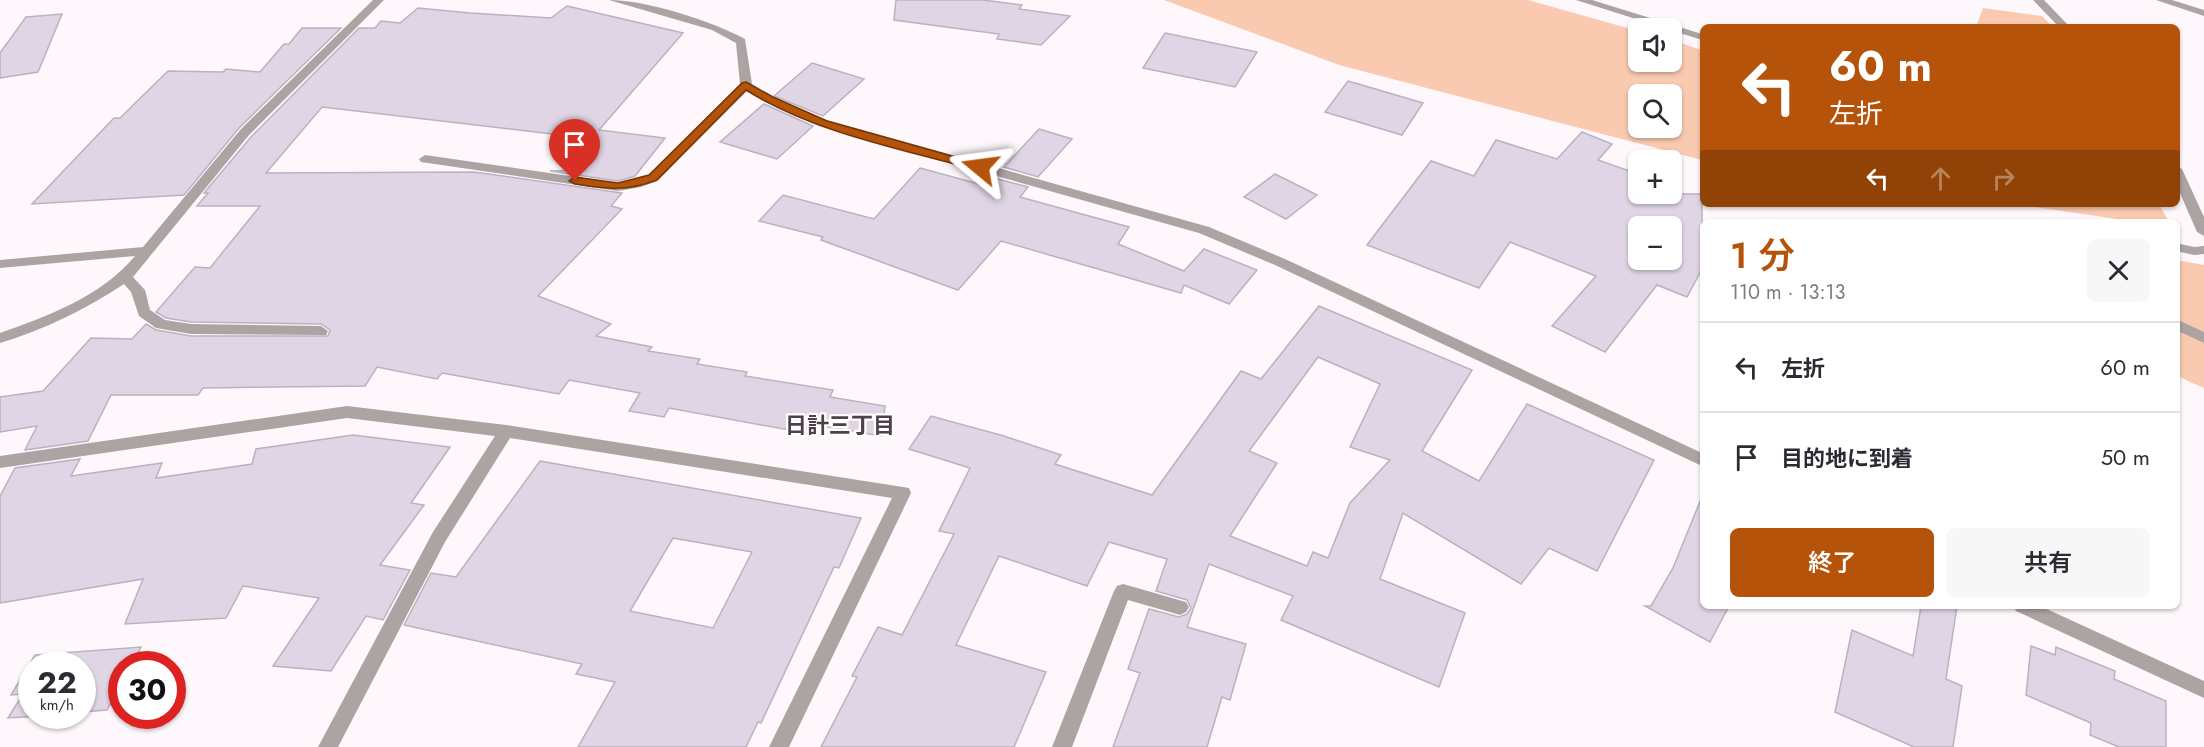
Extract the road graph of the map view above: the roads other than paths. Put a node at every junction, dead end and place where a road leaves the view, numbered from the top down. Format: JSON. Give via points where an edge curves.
{"nodes":[{"id":1,"x":380,"y":0,"type":"edge"},
{"id":2,"x":614,"y":0,"type":"edge"},
{"id":3,"x":1581,"y":0,"type":"edge"},
{"id":4,"x":2038,"y":0,"type":"edge"},
{"id":5,"x":2161,"y":0,"type":"edge"},
{"id":6,"x":2204,"y":13,"type":"edge"},
{"id":7,"x":2062,"y":24,"type":"edge"},
{"id":8,"x":1700,"y":36,"type":"edge"},
{"id":9,"x":746,"y":85,"type":"junction"},
{"id":10,"x":425,"y":159,"type":"dead end"},
{"id":11,"x":2180,"y":178,"type":"edge"},
{"id":12,"x":2204,"y":232,"type":"edge"},
{"id":13,"x":2180,"y":248,"type":"edge"},
{"id":14,"x":2204,"y":250,"type":"edge"},
{"id":15,"x":146,"y":251,"type":"junction"},
{"id":16,"x":0,"y":264,"type":"edge"},
{"id":17,"x":125,"y":277,"type":"junction"},
{"id":18,"x":2180,"y":326,"type":"edge"},
{"id":19,"x":321,"y":331,"type":"dead end"},
{"id":20,"x":0,"y":338,"type":"edge"},
{"id":21,"x":2204,"y":338,"type":"edge"},
{"id":22,"x":506,"y":431,"type":"junction"},
{"id":23,"x":1700,"y":459,"type":"edge"},
{"id":24,"x":0,"y":462,"type":"edge"},
{"id":25,"x":1180,"y":607,"type":"dead end"},
{"id":26,"x":2028,"y":609,"type":"edge"},
{"id":27,"x":2204,"y":690,"type":"edge"},
{"id":28,"x":328,"y":747,"type":"edge"},
{"id":29,"x":779,"y":747,"type":"edge"},
{"id":30,"x":1062,"y":747,"type":"edge"}],
"edges":[{"from":1,"to":15,"type":"street","via":[[245,132]]},
{"from":2,"to":9,"type":"street","via":[[716,28],[741,41]]},
{"from":3,"to":8,"type":"street"},
{"from":4,"to":7,"type":"street"},
{"from":5,"to":6,"type":"street"},
{"from":9,"to":10,"type":"street","via":[[653,178],[637,184],[618,187]]},
{"from":9,"to":23,"type":"street","via":[[769,100],[823,123],[1204,230]]},
{"from":11,"to":12,"type":"street"},
{"from":13,"to":14,"type":"street"},
{"from":15,"to":16,"type":"street"},
{"from":15,"to":17,"type":"street"},
{"from":17,"to":19,"type":"street","via":[[138,290],[144,312],[161,324],[191,329]]},
{"from":17,"to":20,"type":"street","via":[[68,310]]},
{"from":18,"to":21,"type":"street"},
{"from":22,"to":24,"type":"street","via":[[347,412]]},
{"from":22,"to":28,"type":"street","via":[[439,537]]},
{"from":22,"to":29,"type":"street","via":[[903,493]]},
{"from":25,"to":30,"type":"street","via":[[1123,591]]},
{"from":26,"to":27,"type":"street"}]}
